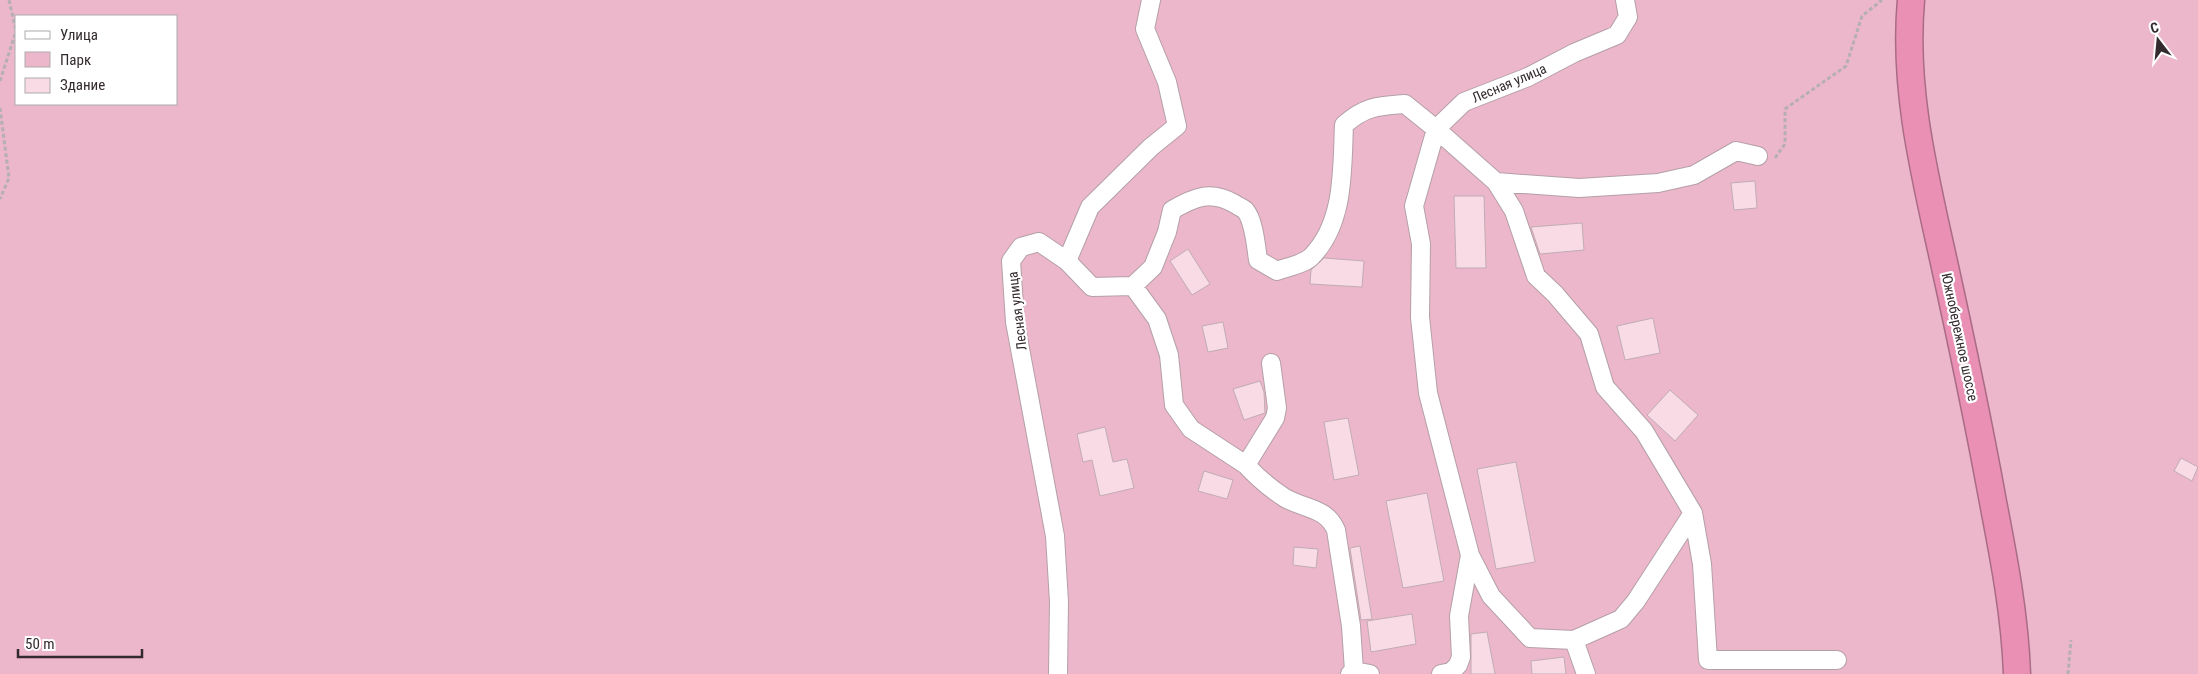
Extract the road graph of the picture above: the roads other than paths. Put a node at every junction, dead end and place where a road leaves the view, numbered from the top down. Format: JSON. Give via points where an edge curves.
{"nodes":[{"id":1,"x":1151,"y":0,"type":"edge"},
{"id":2,"x":1625,"y":0,"type":"edge"},
{"id":3,"x":1897,"y":0,"type":"edge"},
{"id":4,"x":1911,"y":0,"type":"edge"},
{"id":5,"x":1436,"y":129,"type":"junction"},
{"id":6,"x":1758,"y":156,"type":"road end"},
{"id":7,"x":1496,"y":182,"type":"junction"},
{"id":8,"x":1067,"y":261,"type":"junction"},
{"id":9,"x":1132,"y":286,"type":"junction"},
{"id":10,"x":1271,"y":364,"type":"dead end"},
{"id":11,"x":1246,"y":465,"type":"junction"},
{"id":12,"x":1693,"y":513,"type":"junction"},
{"id":13,"x":1470,"y":555,"type":"junction"},
{"id":14,"x":1574,"y":640,"type":"junction"},
{"id":15,"x":1837,"y":660,"type":"dead end"},
{"id":16,"x":1358,"y":673,"type":"edge"},
{"id":17,"x":1448,"y":673,"type":"edge"},
{"id":18,"x":1058,"y":674,"type":"edge"},
{"id":19,"x":1586,"y":674,"type":"edge"},
{"id":20,"x":2002,"y":674,"type":"edge"},
{"id":21,"x":2017,"y":674,"type":"edge"}],
"edges":[{"from":1,"to":8,"type":"street","via":[[1145,29],[1167,82],[1177,126],[1090,207]]},
{"from":2,"to":5,"type":"street","name":"Лесная улица","via":[[1628,17],[1617,35],[1528,77],[1464,102]]},
{"from":3,"to":20,"type":"highway","name":"Южнобережное шоссе","via":[[1896,74],[1904,139],[1993,564]]},
{"from":4,"to":21,"type":"highway","name":"Южнобережное шоссе","via":[[1910,77],[1917,142],[1975,405],[2005,566]]},
{"from":5,"to":7,"type":"street"},
{"from":5,"to":9,"type":"street","via":[[1405,104],[1374,106],[1357,113],[1344,125],[1340,192],[1330,230],[1312,257],[1278,272],[1258,260],[1254,233],[1245,210],[1222,197],[1207,196],[1172,210],[1153,267]]},
{"from":5,"to":13,"type":"street","via":[[1414,206],[1421,244],[1420,317],[1428,393]]},
{"from":6,"to":7,"type":"street","via":[[1736,151],[1694,175],[1658,183],[1579,188]]},
{"from":7,"to":12,"type":"street","via":[[1514,211],[1536,276],[1589,334],[1605,387],[1644,431]]},
{"from":8,"to":9,"type":"street","name":"Лесная улица","via":[[1092,287]]},
{"from":8,"to":18,"type":"street","name":"Лесная улица","via":[[1039,242],[1021,247],[1011,260],[1015,322],[1054,536],[1059,602]]},
{"from":9,"to":11,"type":"street","via":[[1157,319],[1169,355],[1174,405],[1191,429]]},
{"from":10,"to":11,"type":"street","via":[[1277,408],[1275,418]]},
{"from":11,"to":16,"type":"street","via":[[1282,496],[1332,520]]},
{"from":12,"to":14,"type":"street","via":[[1621,619]]},
{"from":12,"to":15,"type":"street","via":[[1702,564],[1708,660]]},
{"from":13,"to":14,"type":"street","via":[[1492,596],[1530,638]]},
{"from":13,"to":17,"type":"street","via":[[1459,616],[1461,657],[1458,665]]},
{"from":14,"to":19,"type":"street"}]}
